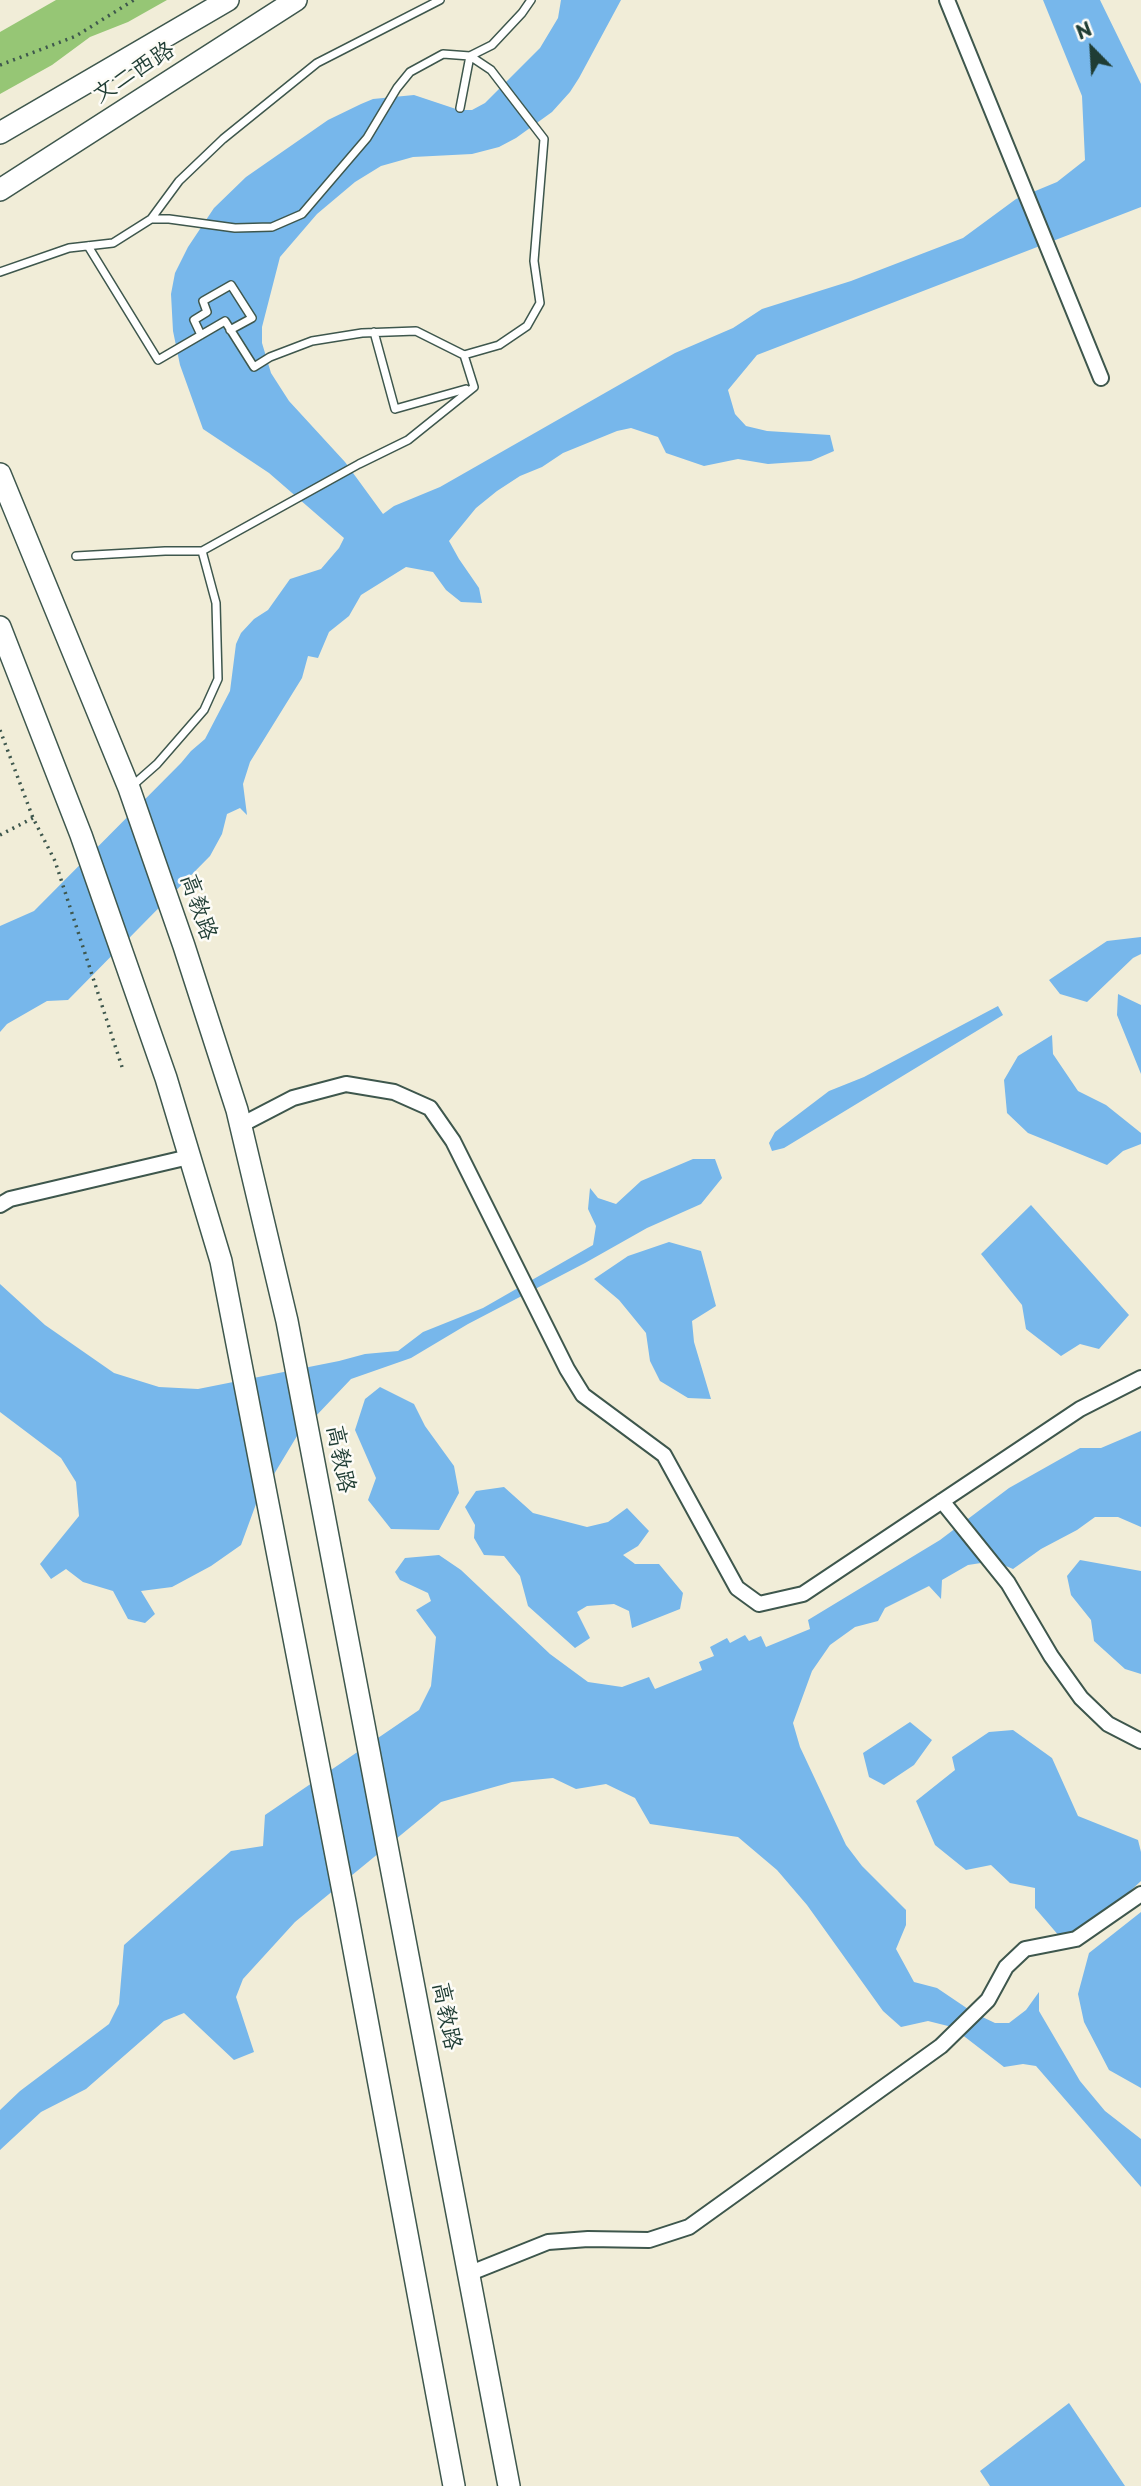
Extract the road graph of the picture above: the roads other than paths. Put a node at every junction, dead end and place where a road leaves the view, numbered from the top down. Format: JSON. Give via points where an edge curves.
{"nodes":[{"id":1,"x":228,"y":0,"type":"edge"},
{"id":2,"x":296,"y":0,"type":"edge"},
{"id":3,"x":440,"y":0,"type":"edge"},
{"id":4,"x":531,"y":0,"type":"edge"},
{"id":5,"x":947,"y":0,"type":"edge"},
{"id":6,"x":470,"y":56,"type":"junction"},
{"id":7,"x":460,"y":108,"type":"dead end"},
{"id":8,"x":0,"y":133,"type":"edge"},
{"id":9,"x":0,"y":190,"type":"edge"},
{"id":10,"x":151,"y":219,"type":"junction"},
{"id":11,"x":88,"y":246,"type":"junction"},
{"id":12,"x":0,"y":272,"type":"edge"},
{"id":13,"x":230,"y":330,"type":"junction"},
{"id":14,"x":374,"y":332,"type":"junction"},
{"id":15,"x":201,"y":335,"type":"junction"},
{"id":16,"x":464,"y":355,"type":"junction"},
{"id":17,"x":1101,"y":378,"type":"dead end"},
{"id":18,"x":474,"y":387,"type":"junction"},
{"id":19,"x":0,"y":474,"type":"edge"},
{"id":20,"x":202,"y":551,"type":"junction"},
{"id":21,"x":76,"y":556,"type":"dead end"},
{"id":22,"x":0,"y":628,"type":"edge"},
{"id":23,"x":129,"y":788,"type":"junction"},
{"id":24,"x":241,"y":1125,"type":"junction"},
{"id":25,"x":189,"y":1157,"type":"junction"},
{"id":26,"x":0,"y":1205,"type":"edge"},
{"id":27,"x":1141,"y":1378,"type":"edge"},
{"id":28,"x":942,"y":1501,"type":"junction"},
{"id":29,"x":1141,"y":1741,"type":"edge"},
{"id":30,"x":1141,"y":1894,"type":"edge"},
{"id":31,"x":468,"y":2274,"type":"junction"},
{"id":32,"x":454,"y":2486,"type":"edge"},
{"id":33,"x":509,"y":2486,"type":"edge"}],
"edges":[{"from":1,"to":8,"type":"main road","name":"文二西路"},
{"from":2,"to":9,"type":"main road","name":"文二西路"},
{"from":3,"to":10,"type":"lane","via":[[317,63],[223,139],[188,172]]},
{"from":4,"to":6,"type":"lane","via":[[492,45]]},
{"from":5,"to":17,"type":"street"},
{"from":6,"to":7,"type":"lane"},
{"from":6,"to":10,"type":"lane","via":[[443,54],[410,72],[367,138],[302,214],[272,227],[235,229]]},
{"from":6,"to":16,"type":"lane","via":[[491,70],[544,139],[534,261],[540,303],[527,326],[499,345]]},
{"from":10,"to":11,"type":"lane","via":[[113,243]]},
{"from":11,"to":12,"type":"lane"},
{"from":11,"to":15,"type":"lane","via":[[158,360]]},
{"from":13,"to":14,"type":"lane","via":[[254,367],[312,341]]},
{"from":13,"to":15,"type":"lane","via":[[225,321]]},
{"from":13,"to":15,"type":"lane","via":[[252,318],[231,285],[203,301],[207,312],[194,320]]},
{"from":14,"to":16,"type":"lane","via":[[416,331]]},
{"from":14,"to":18,"type":"lane","via":[[395,409]]},
{"from":16,"to":18,"type":"lane"},
{"from":18,"to":20,"type":"lane","via":[[408,440]]},
{"from":19,"to":23,"type":"main road","name":"高教路"},
{"from":20,"to":21,"type":"lane"},
{"from":20,"to":23,"type":"lane","via":[[216,603],[218,679],[204,710],[157,764]]},
{"from":22,"to":25,"type":"main road","via":[[81,835]]},
{"from":23,"to":24,"type":"main road","name":"高教路"},
{"from":24,"to":28,"type":"street","via":[[293,1098],[346,1084],[394,1092],[430,1108],[453,1141],[583,1395],[664,1455],[737,1588],[760,1604],[803,1594]]},
{"from":24,"to":31,"type":"main road","name":"高教路","via":[[287,1321]]},
{"from":25,"to":26,"type":"street"},
{"from":25,"to":32,"type":"main road","via":[[221,1261]]},
{"from":27,"to":28,"type":"street","via":[[1080,1409]]},
{"from":28,"to":29,"type":"street","via":[[1008,1583],[1081,1698],[1108,1724]]},
{"from":30,"to":31,"type":"street","via":[[1076,1939],[1025,1949],[1006,1967],[988,2000],[941,2046],[689,2227],[649,2240],[548,2242]]},
{"from":31,"to":33,"type":"main road","name":"高教路"}]}
